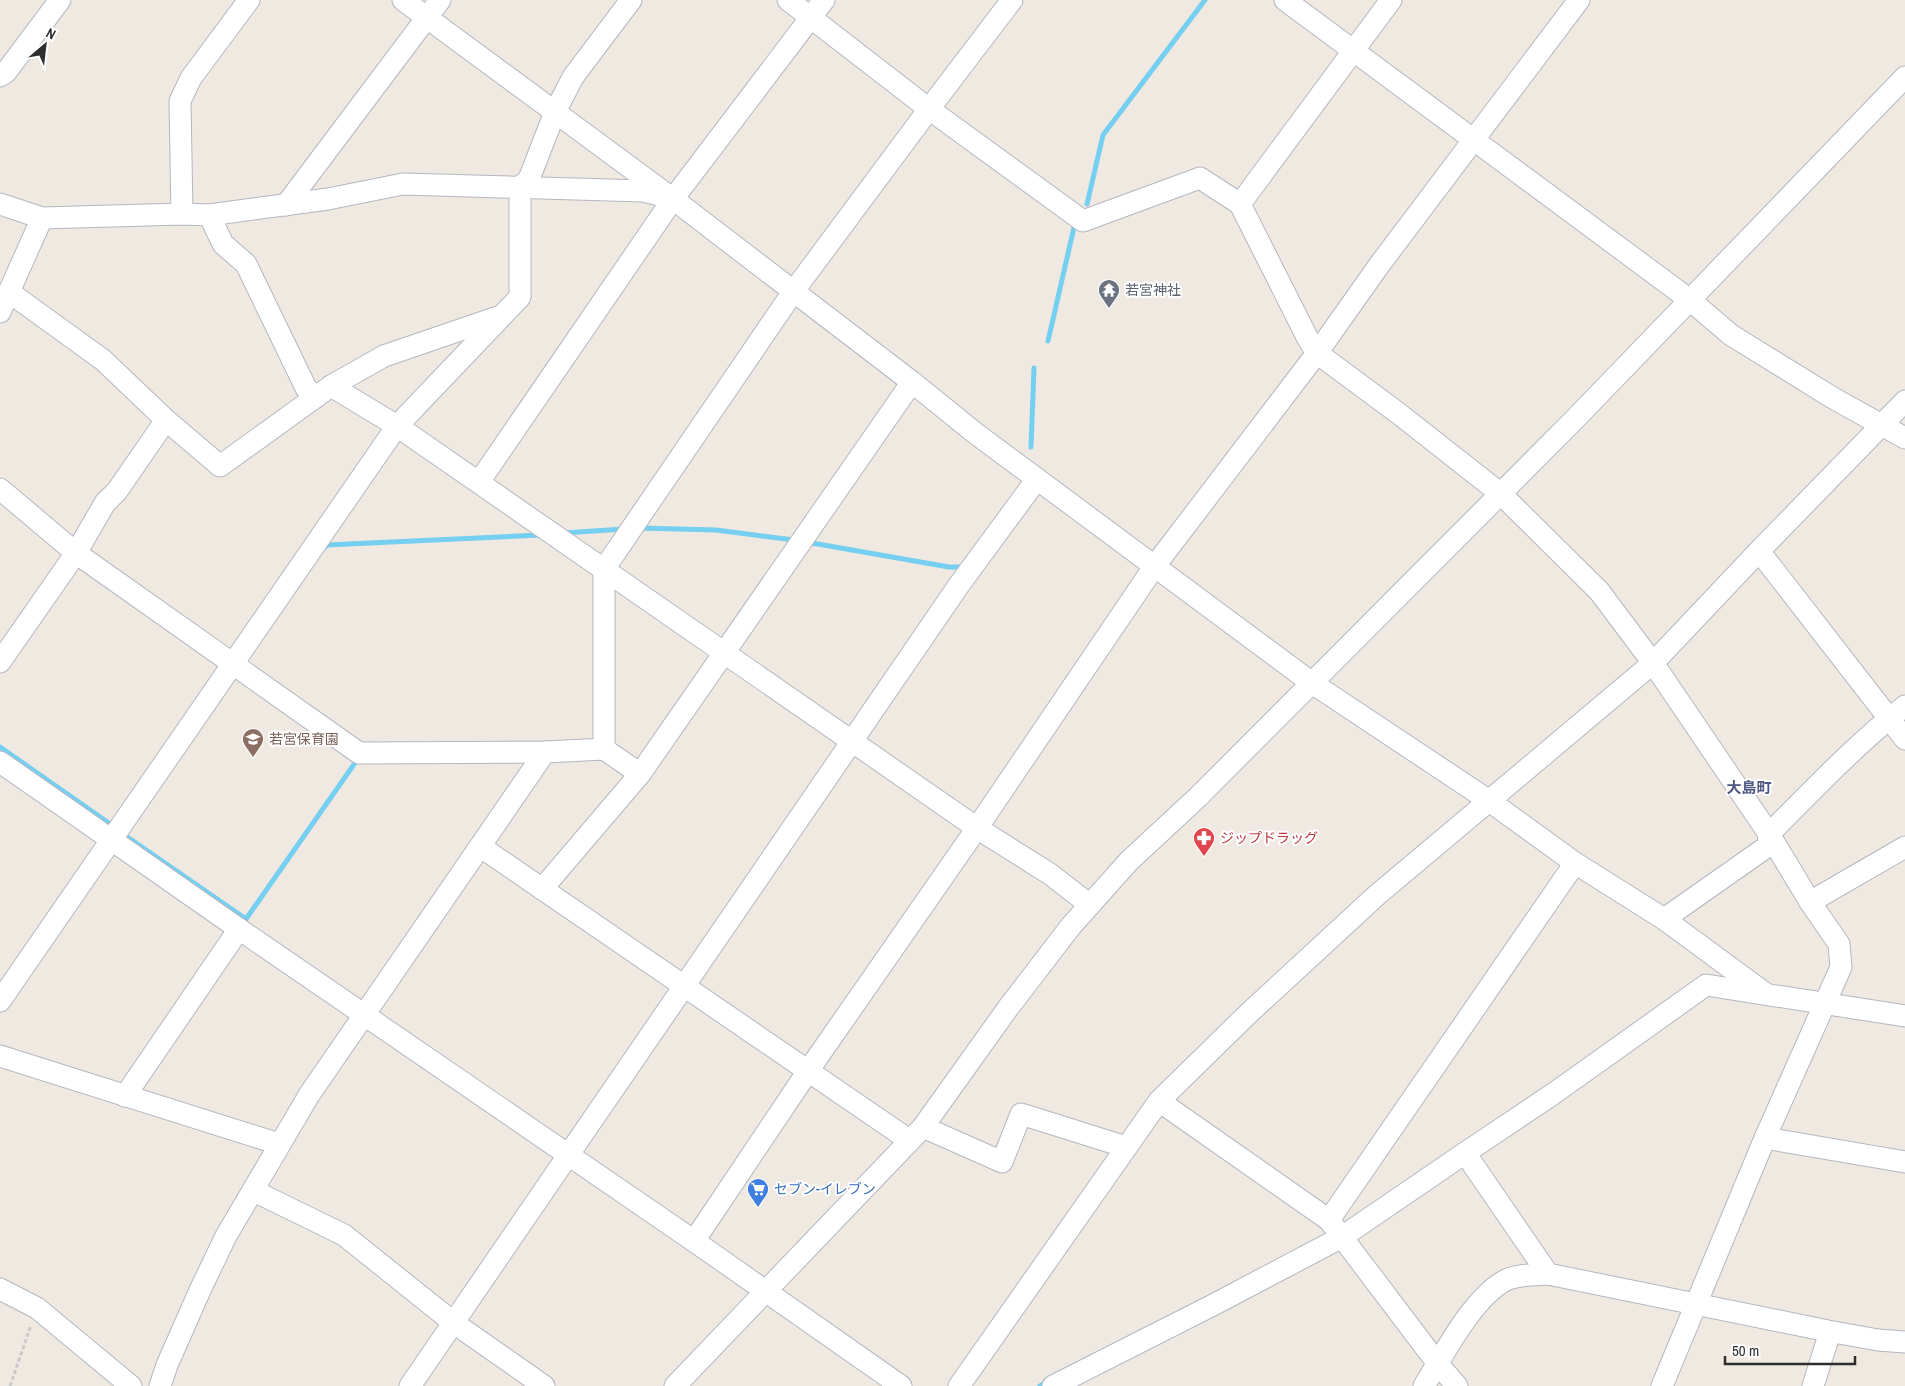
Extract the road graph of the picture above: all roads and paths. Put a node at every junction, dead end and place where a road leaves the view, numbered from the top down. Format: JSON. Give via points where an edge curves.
{"nodes":[{"id":1,"x":60,"y":0,"type":"edge"},
{"id":2,"x":248,"y":0,"type":"edge"},
{"id":3,"x":403,"y":0,"type":"edge"},
{"id":4,"x":440,"y":0,"type":"edge"},
{"id":5,"x":631,"y":0,"type":"edge"},
{"id":6,"x":788,"y":0,"type":"edge"},
{"id":7,"x":824,"y":0,"type":"edge"},
{"id":8,"x":1012,"y":0,"type":"edge"},
{"id":9,"x":1285,"y":0,"type":"edge"},
{"id":10,"x":1391,"y":0,"type":"edge"},
{"id":11,"x":1579,"y":0,"type":"edge"},
{"id":12,"x":811,"y":17,"type":"junction"},
{"id":13,"x":426,"y":18,"type":"junction"},
{"id":14,"x":1353,"y":50,"type":"junction"},
{"id":15,"x":0,"y":76,"type":"edge"},
{"id":16,"x":1904,"y":80,"type":"edge"},
{"id":17,"x":929,"y":109,"type":"junction"},
{"id":18,"x":555,"y":112,"type":"junction"},
{"id":19,"x":1473,"y":140,"type":"junction"},
{"id":20,"x":520,"y":187,"type":"junction"},
{"id":21,"x":673,"y":199,"type":"junction"},
{"id":22,"x":0,"y":204,"type":"edge"},
{"id":23,"x":1240,"y":204,"type":"junction"},
{"id":24,"x":286,"y":205,"type":"junction"},
{"id":25,"x":182,"y":214,"type":"junction"},
{"id":26,"x":209,"y":215,"type":"junction"},
{"id":27,"x":42,"y":218,"type":"junction"},
{"id":28,"x":9,"y":292,"type":"junction"},
{"id":29,"x":793,"y":292,"type":"junction"},
{"id":30,"x":1690,"y":300,"type":"junction"},
{"id":31,"x":0,"y":312,"type":"edge"},
{"id":32,"x":503,"y":315,"type":"junction"},
{"id":33,"x":1317,"y":353,"type":"junction"},
{"id":34,"x":912,"y":382,"type":"junction"},
{"id":35,"x":323,"y":391,"type":"junction"},
{"id":36,"x":1905,"y":401,"type":"edge"},
{"id":37,"x":166,"y":420,"type":"junction"},
{"id":38,"x":1881,"y":425,"type":"junction"},
{"id":39,"x":397,"y":426,"type":"junction"},
{"id":40,"x":1905,"y":438,"type":"edge"},
{"id":41,"x":1037,"y":479,"type":"junction"},
{"id":42,"x":479,"y":482,"type":"junction"},
{"id":43,"x":0,"y":489,"type":"edge"},
{"id":44,"x":1501,"y":494,"type":"junction"},
{"id":45,"x":1759,"y":551,"type":"junction"},
{"id":46,"x":76,"y":553,"type":"junction"},
{"id":47,"x":1154,"y":567,"type":"junction"},
{"id":48,"x":604,"y":569,"type":"junction"},
{"id":49,"x":724,"y":654,"type":"junction"},
{"id":50,"x":0,"y":662,"type":"edge"},
{"id":51,"x":1654,"y":663,"type":"junction"},
{"id":52,"x":233,"y":665,"type":"junction"},
{"id":53,"x":1312,"y":683,"type":"junction"},
{"id":54,"x":1897,"y":712,"type":"edge"},
{"id":55,"x":1905,"y":739,"type":"edge"},
{"id":56,"x":852,"y":742,"type":"junction"},
{"id":57,"x":604,"y":749,"type":"junction"},
{"id":58,"x":546,"y":752,"type":"junction"},
{"id":59,"x":0,"y":762,"type":"edge"},
{"id":60,"x":640,"y":774,"type":"junction"},
{"id":61,"x":1488,"y":800,"type":"junction"},
{"id":62,"x":977,"y":828,"type":"junction"},
{"id":63,"x":1769,"y":834,"type":"junction"},
{"id":64,"x":113,"y":840,"type":"junction"},
{"id":65,"x":481,"y":847,"type":"junction"},
{"id":66,"x":1905,"y":847,"type":"edge"},
{"id":67,"x":1575,"y":863,"type":"junction"},
{"id":68,"x":542,"y":889,"type":"junction"},
{"id":69,"x":1810,"y":902,"type":"junction"},
{"id":70,"x":1090,"y":905,"type":"junction"},
{"id":71,"x":1664,"y":919,"type":"junction"},
{"id":72,"x":239,"y":929,"type":"junction"},
{"id":73,"x":685,"y":987,"type":"junction"},
{"id":74,"x":1766,"y":994,"type":"junction"},
{"id":75,"x":0,"y":1001,"type":"edge"},
{"id":76,"x":1824,"y":1004,"type":"junction"},
{"id":77,"x":366,"y":1015,"type":"junction"},
{"id":78,"x":1905,"y":1016,"type":"edge"},
{"id":79,"x":0,"y":1056,"type":"edge"},
{"id":80,"x":808,"y":1071,"type":"junction"},
{"id":81,"x":126,"y":1096,"type":"junction"},
{"id":82,"x":1159,"y":1101,"type":"junction"},
{"id":83,"x":916,"y":1133,"type":"junction"},
{"id":84,"x":1765,"y":1138,"type":"junction"},
{"id":85,"x":279,"y":1144,"type":"junction"},
{"id":86,"x":1126,"y":1147,"type":"junction"},
{"id":87,"x":1465,"y":1153,"type":"junction"},
{"id":88,"x":569,"y":1154,"type":"junction"},
{"id":89,"x":1905,"y":1162,"type":"edge"},
{"id":90,"x":254,"y":1191,"type":"junction"},
{"id":91,"x":1328,"y":1220,"type":"junction"},
{"id":92,"x":1342,"y":1237,"type":"junction"},
{"id":93,"x":694,"y":1240,"type":"junction"},
{"id":94,"x":1548,"y":1274,"type":"junction"},
{"id":95,"x":0,"y":1289,"type":"edge"},
{"id":96,"x":767,"y":1292,"type":"junction"},
{"id":97,"x":1695,"y":1305,"type":"junction"},
{"id":98,"x":36,"y":1308,"type":"junction"},
{"id":99,"x":454,"y":1323,"type":"junction"},
{"id":100,"x":1830,"y":1332,"type":"junction"},
{"id":101,"x":1905,"y":1342,"type":"edge"},
{"id":102,"x":1438,"y":1364,"type":"junction"},
{"id":103,"x":10,"y":1386,"type":"edge"},
{"id":104,"x":131,"y":1386,"type":"edge"},
{"id":105,"x":160,"y":1386,"type":"edge"},
{"id":106,"x":410,"y":1386,"type":"edge"},
{"id":107,"x":544,"y":1386,"type":"edge"},
{"id":108,"x":675,"y":1386,"type":"edge"},
{"id":109,"x":900,"y":1386,"type":"edge"},
{"id":110,"x":958,"y":1386,"type":"edge"},
{"id":111,"x":1053,"y":1386,"type":"edge"},
{"id":112,"x":1424,"y":1386,"type":"edge"},
{"id":113,"x":1456,"y":1386,"type":"edge"},
{"id":114,"x":1662,"y":1386,"type":"edge"},
{"id":115,"x":1813,"y":1386,"type":"edge"}],
"edges":[{"from":1,"to":15,"type":"street"},
{"from":2,"to":25,"type":"street","via":[[191,78],[180,101]]},
{"from":3,"to":13,"type":"street"},
{"from":4,"to":13,"type":"street"},
{"from":5,"to":18,"type":"street","via":[[572,77]]},
{"from":6,"to":12,"type":"street"},
{"from":7,"to":12,"type":"street"},
{"from":8,"to":17,"type":"street"},
{"from":9,"to":14,"type":"street"},
{"from":10,"to":14,"type":"street"},
{"from":11,"to":19,"type":"street"},
{"from":12,"to":17,"type":"street"},
{"from":12,"to":21,"type":"street"},
{"from":13,"to":18,"type":"street"},
{"from":13,"to":24,"type":"street"},
{"from":14,"to":19,"type":"street"},
{"from":14,"to":23,"type":"street"},
{"from":16,"to":30,"type":"street"},
{"from":17,"to":23,"type":"street","via":[[1083,221],[1200,178]]},
{"from":17,"to":29,"type":"street"},
{"from":18,"to":20,"type":"street","via":[[529,179]]},
{"from":18,"to":21,"type":"street"},
{"from":19,"to":30,"type":"street"},
{"from":19,"to":33,"type":"street"},
{"from":20,"to":21,"type":"street","via":[[643,191]]},
{"from":20,"to":24,"type":"street","via":[[403,184]]},
{"from":20,"to":32,"type":"street","via":[[520,297]]},
{"from":21,"to":29,"type":"street"},
{"from":21,"to":42,"type":"street"},
{"from":22,"to":27,"type":"street"},
{"from":23,"to":33,"type":"street"},
{"from":24,"to":26,"type":"street"},
{"from":25,"to":26,"type":"street"},
{"from":25,"to":27,"type":"street"},
{"from":26,"to":35,"type":"street","via":[[224,244],[246,264],[306,388]]},
{"from":27,"to":28,"type":"street"},
{"from":28,"to":31,"type":"street"},
{"from":28,"to":37,"type":"street","via":[[103,360]]},
{"from":29,"to":34,"type":"street"},
{"from":29,"to":48,"type":"street"},
{"from":30,"to":38,"type":"street","via":[[1731,335]]},
{"from":30,"to":44,"type":"street"},
{"from":32,"to":35,"type":"street","via":[[384,356]]},
{"from":32,"to":39,"type":"street"},
{"from":33,"to":44,"type":"street"},
{"from":33,"to":47,"type":"street"},
{"from":34,"to":41,"type":"street"},
{"from":34,"to":49,"type":"street"},
{"from":35,"to":37,"type":"street","via":[[220,466]]},
{"from":35,"to":39,"type":"street"},
{"from":36,"to":38,"type":"street"},
{"from":37,"to":46,"type":"street","via":[[105,503]]},
{"from":38,"to":40,"type":"street"},
{"from":38,"to":45,"type":"street"},
{"from":39,"to":42,"type":"street"},
{"from":39,"to":52,"type":"street"},
{"from":41,"to":47,"type":"street"},
{"from":41,"to":56,"type":"street","via":[[959,585]]},
{"from":42,"to":48,"type":"street"},
{"from":43,"to":46,"type":"street"},
{"from":44,"to":51,"type":"street","via":[[1599,591]]},
{"from":44,"to":53,"type":"street"},
{"from":45,"to":51,"type":"street"},
{"from":45,"to":54,"type":"street"},
{"from":46,"to":50,"type":"street"},
{"from":46,"to":52,"type":"street"},
{"from":47,"to":53,"type":"street"},
{"from":47,"to":62,"type":"street"},
{"from":48,"to":49,"type":"street"},
{"from":48,"to":57,"type":"street"},
{"from":49,"to":56,"type":"street"},
{"from":49,"to":60,"type":"street"},
{"from":51,"to":61,"type":"street"},
{"from":51,"to":63,"type":"street"},
{"from":52,"to":58,"type":"street","via":[[359,753]]},
{"from":52,"to":64,"type":"street"},
{"from":53,"to":61,"type":"street"},
{"from":53,"to":70,"type":"street","via":[[1129,861]]},
{"from":54,"to":55,"type":"street"},
{"from":54,"to":63,"type":"street"},
{"from":56,"to":62,"type":"street"},
{"from":56,"to":73,"type":"street"},
{"from":57,"to":58,"type":"street"},
{"from":57,"to":60,"type":"street"},
{"from":58,"to":65,"type":"street"},
{"from":59,"to":64,"type":"street"},
{"from":60,"to":68,"type":"street"},
{"from":61,"to":67,"type":"street"},
{"from":61,"to":82,"type":"street","via":[[1376,895]]},
{"from":62,"to":70,"type":"street","via":[[1050,874]]},
{"from":62,"to":80,"type":"street"},
{"from":63,"to":69,"type":"street"},
{"from":63,"to":71,"type":"street","via":[[1768,846]]},
{"from":64,"to":72,"type":"street"},
{"from":64,"to":75,"type":"street"},
{"from":65,"to":68,"type":"street"},
{"from":65,"to":77,"type":"street"},
{"from":66,"to":69,"type":"street"},
{"from":67,"to":71,"type":"street"},
{"from":67,"to":91,"type":"street"},
{"from":68,"to":73,"type":"street"},
{"from":69,"to":76,"type":"street","via":[[1839,944],[1841,967]]},
{"from":70,"to":83,"type":"street","via":[[1008,1008]]},
{"from":71,"to":74,"type":"street"},
{"from":72,"to":77,"type":"street"},
{"from":72,"to":81,"type":"street"},
{"from":73,"to":80,"type":"street"},
{"from":73,"to":88,"type":"street"},
{"from":74,"to":76,"type":"street"},
{"from":74,"to":87,"type":"street","via":[[1706,985]]},
{"from":76,"to":78,"type":"street"},
{"from":76,"to":84,"type":"street"},
{"from":77,"to":85,"type":"street","via":[[309,1095]]},
{"from":77,"to":88,"type":"street"},
{"from":79,"to":81,"type":"street"},
{"from":80,"to":83,"type":"street"},
{"from":80,"to":93,"type":"street"},
{"from":81,"to":85,"type":"street"},
{"from":82,"to":86,"type":"street"},
{"from":82,"to":91,"type":"street"},
{"from":83,"to":86,"type":"street","via":[[1002,1162],[1021,1114]]},
{"from":83,"to":96,"type":"street"},
{"from":84,"to":89,"type":"street"},
{"from":84,"to":97,"type":"street"},
{"from":85,"to":90,"type":"street"},
{"from":86,"to":110,"type":"street"},
{"from":87,"to":92,"type":"street"},
{"from":87,"to":94,"type":"street"},
{"from":88,"to":93,"type":"street"},
{"from":88,"to":99,"type":"street"},
{"from":90,"to":99,"type":"street","via":[[344,1236]]},
{"from":90,"to":105,"type":"street","via":[[226,1236]]},
{"from":91,"to":92,"type":"street"},
{"from":92,"to":102,"type":"street"},
{"from":92,"to":111,"type":"street"},
{"from":93,"to":96,"type":"street"},
{"from":94,"to":97,"type":"street"},
{"from":94,"to":102,"type":"street","via":[[1508,1279],[1486,1294]]},
{"from":95,"to":98,"type":"street"},
{"from":96,"to":108,"type":"street"},
{"from":96,"to":109,"type":"street"},
{"from":97,"to":100,"type":"street"},
{"from":97,"to":114,"type":"street"},
{"from":98,"to":103,"type":"path"},
{"from":98,"to":104,"type":"street"},
{"from":99,"to":106,"type":"street"},
{"from":99,"to":107,"type":"street"},
{"from":100,"to":101,"type":"street"},
{"from":100,"to":115,"type":"street"},
{"from":102,"to":112,"type":"street"},
{"from":102,"to":113,"type":"street"}]}
